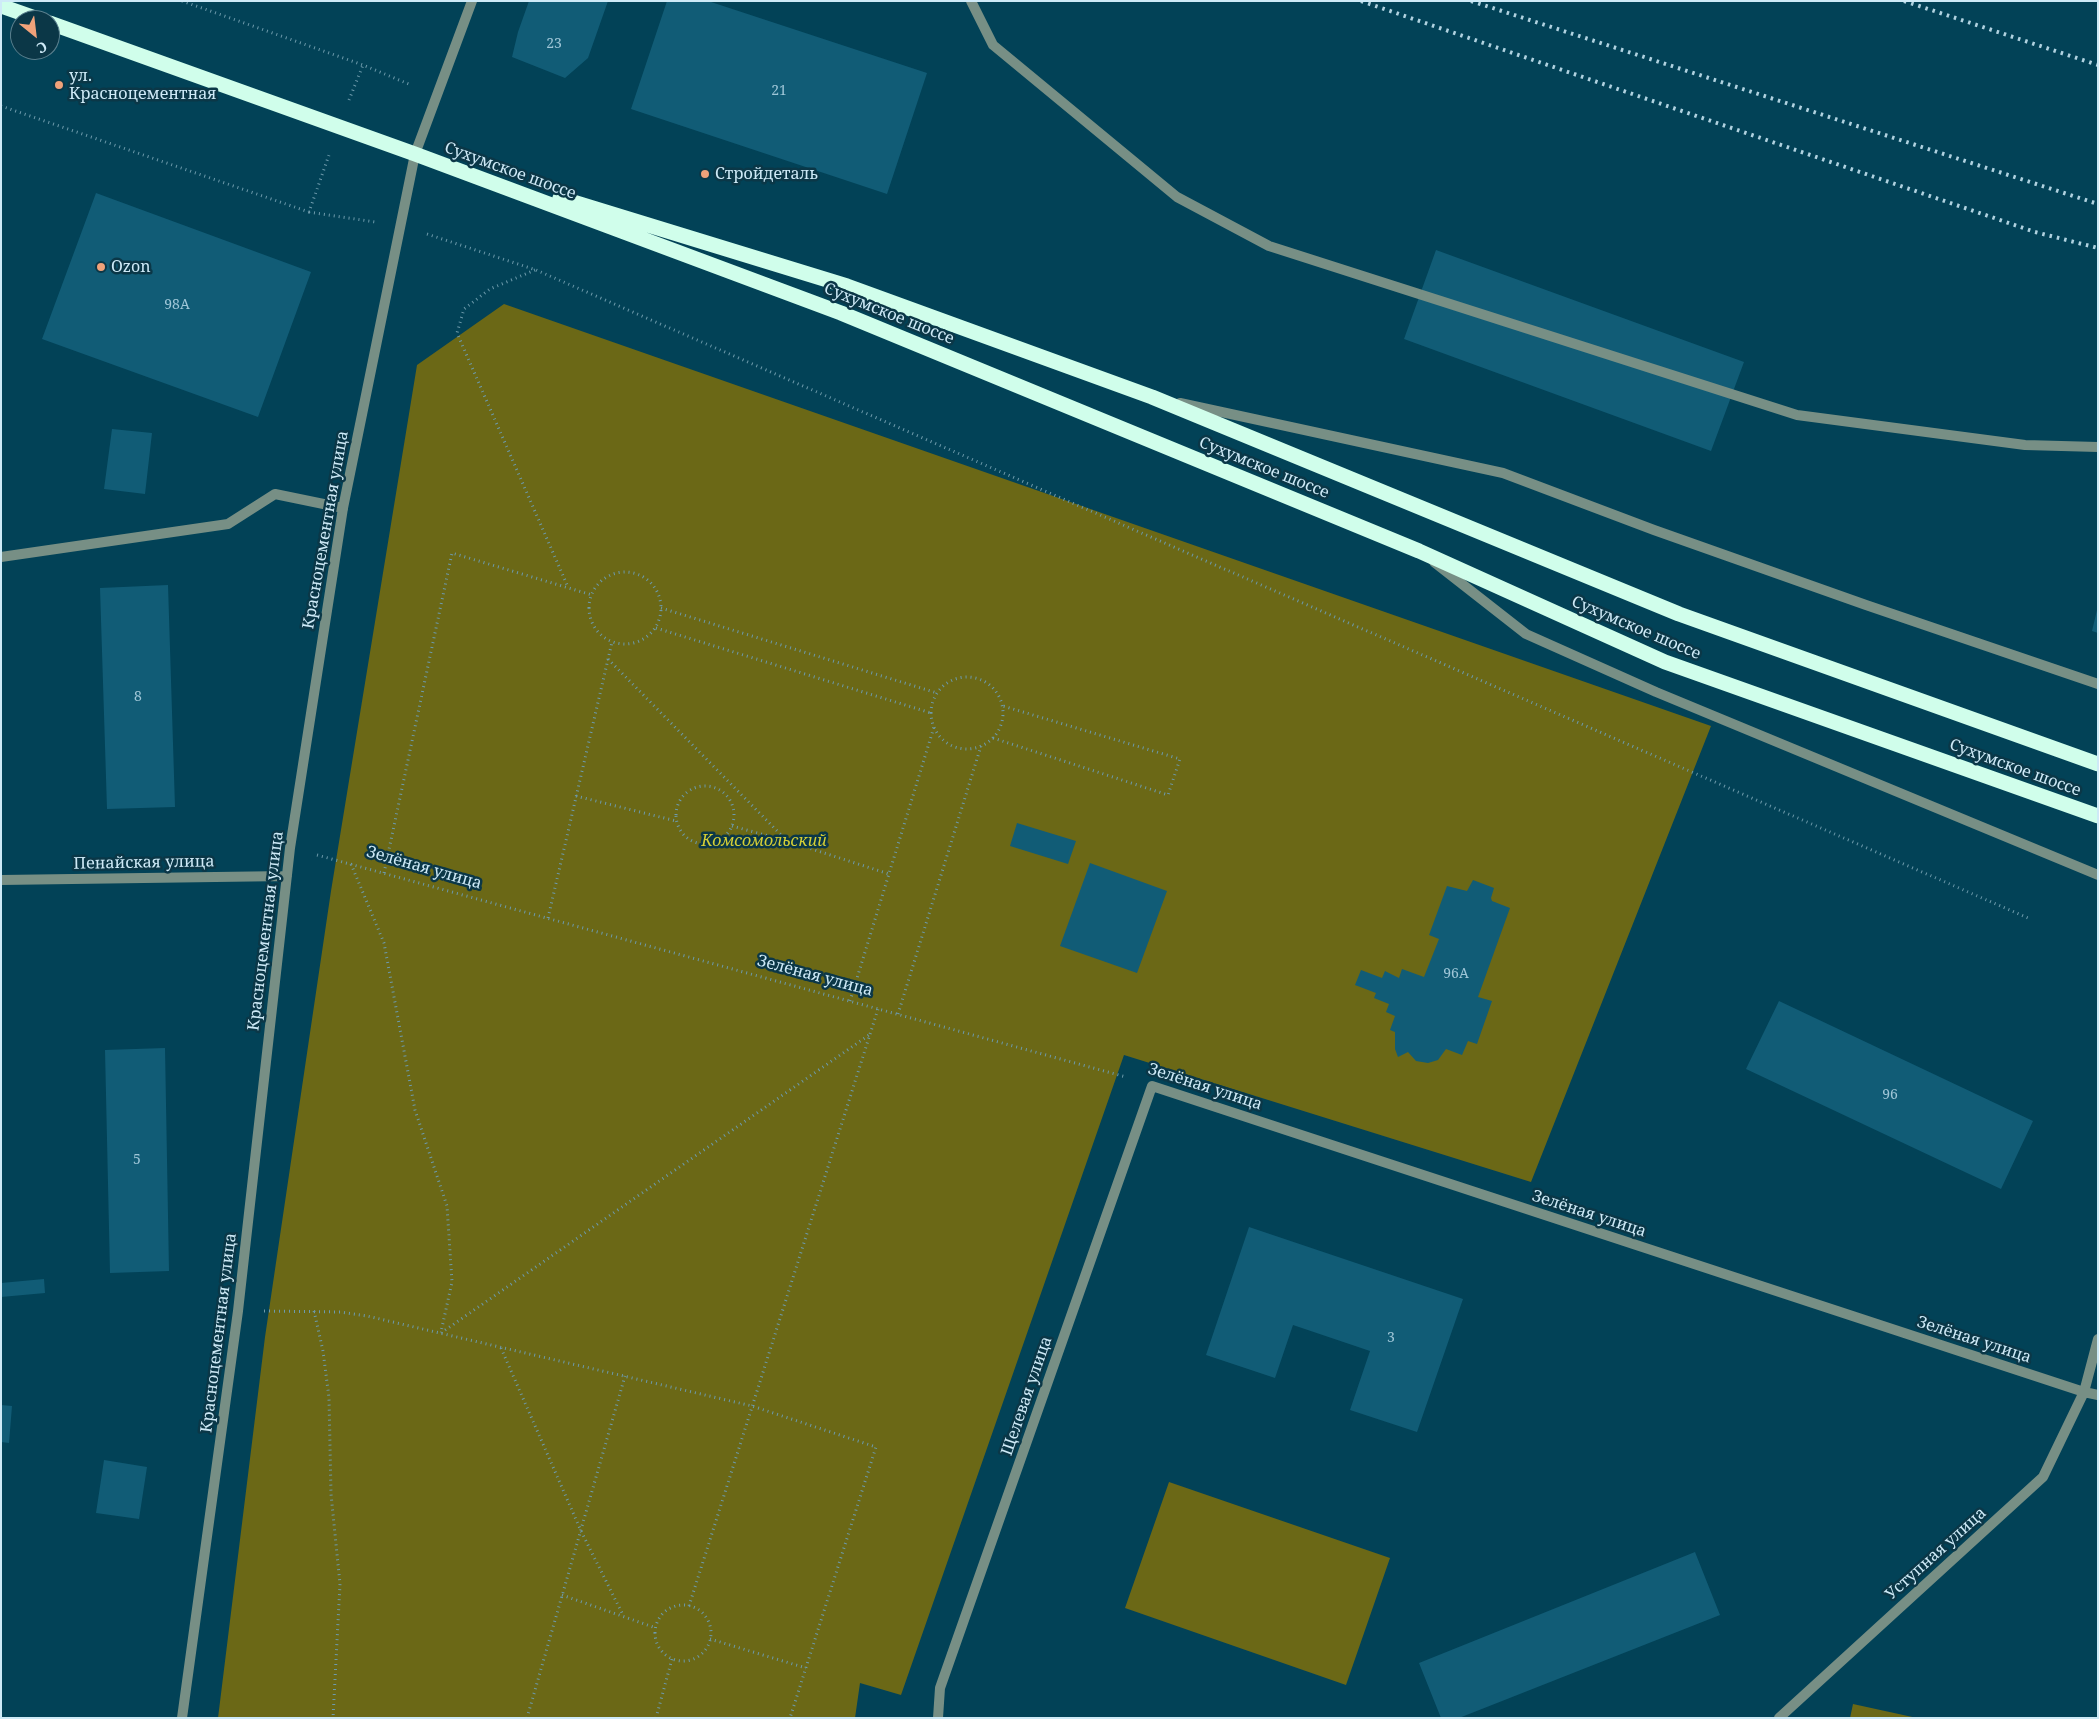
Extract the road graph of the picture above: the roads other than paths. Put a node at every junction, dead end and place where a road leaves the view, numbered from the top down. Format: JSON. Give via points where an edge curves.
{"nodes":[{"id":1,"x":472,"y":1,"type":"edge"},
{"id":2,"x":971,"y":1,"type":"edge"},
{"id":3,"x":60,"y":27,"type":"edge"},
{"id":4,"x":416,"y":154,"type":"junction"},
{"id":5,"x":1152,"y":397,"type":"junction"},
{"id":6,"x":2098,"y":447,"type":"edge"},
{"id":7,"x":343,"y":508,"type":"junction"},
{"id":8,"x":1419,"y":551,"type":"junction"},
{"id":9,"x":1,"y":557,"type":"edge"},
{"id":10,"x":2098,"y":684,"type":"edge"},
{"id":11,"x":2098,"y":764,"type":"edge"},
{"id":12,"x":2098,"y":816,"type":"edge"},
{"id":13,"x":2098,"y":875,"type":"edge"},
{"id":14,"x":287,"y":876,"type":"junction"},
{"id":15,"x":1,"y":880,"type":"edge"},
{"id":16,"x":1152,"y":1086,"type":"joint"},
{"id":17,"x":2098,"y":1339,"type":"edge"},
{"id":18,"x":2084,"y":1392,"type":"junction"},
{"id":19,"x":2098,"y":1395,"type":"edge"},
{"id":20,"x":940,"y":1717,"type":"edge"},
{"id":21,"x":182,"y":1718,"type":"edge"},
{"id":22,"x":1779,"y":1718,"type":"edge"}],
"edges":[{"from":1,"to":4,"type":"street","name":"Красноцементная улица"},
{"from":2,"to":6,"type":"street","via":[[993,45],[1177,197],[1269,246],[1797,416],[2025,444]]},
{"from":3,"to":4,"type":"highway","name":"Сухумское шоссе"},
{"from":4,"to":5,"type":"highway","name":"Сухумское шоссе","via":[[847,286]]},
{"from":4,"to":7,"type":"street","name":"Красноцементная улица"},
{"from":4,"to":8,"type":"highway","name":"Сухумское шоссе","via":[[841,313]]},
{"from":5,"to":10,"type":"street","via":[[1503,473],[1857,602]]},
{"from":5,"to":11,"type":"highway","name":"Сухумское шоссе","via":[[1679,614]]},
{"from":7,"to":9,"type":"street","via":[[275,494],[228,524]]},
{"from":7,"to":14,"type":"street","name":"Красноцементная улица"},
{"from":8,"to":12,"type":"highway","name":"Сухумское шоссе","via":[[1665,662]]},
{"from":8,"to":13,"type":"street","via":[[1526,634],[1656,692]]},
{"from":14,"to":15,"type":"street","name":"Пенайская улица"},
{"from":14,"to":21,"type":"street","name":"Красноцементная улица","via":[[238,1311]]},
{"from":16,"to":18,"type":"street","name":"Зелёная улица"},
{"from":16,"to":20,"type":"street","name":"Щелевая улица","via":[[940,1688]]},
{"from":17,"to":18,"type":"street","name":"Уступная улица"},
{"from":18,"to":19,"type":"street","name":"Зелёная улица"},
{"from":18,"to":22,"type":"street","name":"Уступная улица","via":[[2043,1477]]}]}
